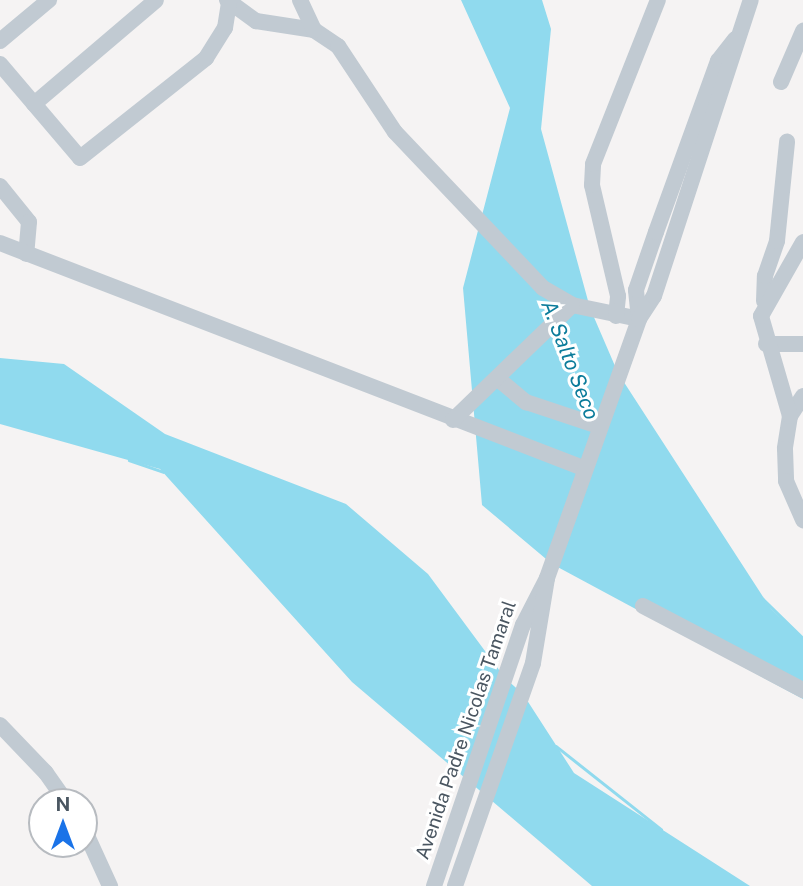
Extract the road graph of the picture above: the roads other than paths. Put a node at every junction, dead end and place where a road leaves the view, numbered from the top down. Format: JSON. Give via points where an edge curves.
{"nodes":[{"id":1,"x":49,"y":0,"type":"edge"},
{"id":2,"x":156,"y":0,"type":"edge"},
{"id":3,"x":300,"y":0,"type":"edge"},
{"id":4,"x":645,"y":0,"type":"edge"},
{"id":5,"x":658,"y":0,"type":"edge"},
{"id":6,"x":751,"y":0,"type":"edge"},
{"id":7,"x":228,"y":1,"type":"edge"},
{"id":8,"x":650,"y":18,"type":"junction"},
{"id":9,"x":314,"y":30,"type":"junction"},
{"id":10,"x":803,"y":31,"type":"edge"},
{"id":11,"x":735,"y":40,"type":"junction"},
{"id":12,"x":0,"y":41,"type":"edge"},
{"id":13,"x":0,"y":64,"type":"edge"},
{"id":14,"x":781,"y":82,"type":"dead end"},
{"id":15,"x":34,"y":104,"type":"junction"},
{"id":16,"x":787,"y":142,"type":"dead end"},
{"id":17,"x":679,"y":165,"type":"junction"},
{"id":18,"x":696,"y":171,"type":"junction"},
{"id":19,"x":0,"y":186,"type":"edge"},
{"id":20,"x":803,"y":242,"type":"edge"},
{"id":21,"x":0,"y":243,"type":"edge"},
{"id":22,"x":26,"y":254,"type":"junction"},
{"id":23,"x":764,"y":304,"type":"junction"},
{"id":24,"x":572,"y":305,"type":"junction"},
{"id":25,"x":616,"y":316,"type":"junction"},
{"id":26,"x":639,"y":318,"type":"junction"},
{"id":27,"x":766,"y":344,"type":"junction"},
{"id":28,"x":803,"y":344,"type":"edge"},
{"id":29,"x":497,"y":378,"type":"junction"},
{"id":30,"x":803,"y":396,"type":"edge"},
{"id":31,"x":790,"y":416,"type":"junction"},
{"id":32,"x":453,"y":420,"type":"junction"},
{"id":33,"x":598,"y":426,"type":"junction"},
{"id":34,"x":583,"y":468,"type":"junction"},
{"id":35,"x":803,"y":520,"type":"edge"},
{"id":36,"x":550,"y":571,"type":"junction"},
{"id":37,"x":643,"y":606,"type":"dead end"},
{"id":38,"x":803,"y":690,"type":"edge"},
{"id":39,"x":0,"y":725,"type":"edge"},
{"id":40,"x":479,"y":757,"type":"junction"},
{"id":41,"x":497,"y":764,"type":"junction"},
{"id":42,"x":56,"y":788,"type":"edge"},
{"id":43,"x":97,"y":858,"type":"edge"},
{"id":44,"x":110,"y":886,"type":"edge"},
{"id":45,"x":434,"y":886,"type":"edge"},
{"id":46,"x":455,"y":886,"type":"edge"}],
"edges":[{"from":1,"to":12,"type":"street"},
{"from":2,"to":15,"type":"street"},
{"from":3,"to":9,"type":"street"},
{"from":4,"to":8,"type":"street"},
{"from":5,"to":8,"type":"street"},
{"from":6,"to":11,"type":"street","name":"Avenida Padre Nicolas Tamaral"},
{"from":7,"to":9,"type":"street","via":[[256,21]]},
{"from":7,"to":15,"type":"street","via":[[225,29],[206,58],[80,158]]},
{"from":8,"to":25,"type":"street","via":[[593,164],[592,185],[618,296]]},
{"from":9,"to":24,"type":"street","via":[[351,62],[364,91],[411,151],[448,183],[543,288]]},
{"from":10,"to":14,"type":"street"},
{"from":11,"to":17,"type":"street","name":"Avenida Padre Nicolas Tamaral","via":[[718,61]]},
{"from":11,"to":18,"type":"street","name":"Avenida Padre Nicolas Tamaral","via":[[733,66]]},
{"from":13,"to":15,"type":"street"},
{"from":16,"to":23,"type":"street","via":[[777,241],[765,276]]},
{"from":17,"to":18,"type":"street"},
{"from":17,"to":26,"type":"street","name":"Avenida Padre Nicolas Tamaral","via":[[636,290]]},
{"from":18,"to":26,"type":"street","name":"Avenida Padre Nicolas Tamaral","via":[[654,296]]},
{"from":19,"to":22,"type":"street","via":[[29,222]]},
{"from":20,"to":23,"type":"street"},
{"from":21,"to":22,"type":"street"},
{"from":22,"to":32,"type":"street"},
{"from":23,"to":27,"type":"street","via":[[761,316]]},
{"from":24,"to":25,"type":"street"},
{"from":24,"to":29,"type":"street"},
{"from":25,"to":26,"type":"street"},
{"from":26,"to":33,"type":"street","name":"Avenida Padre Nicolas Tamaral"},
{"from":27,"to":28,"type":"street"},
{"from":27,"to":31,"type":"street"},
{"from":29,"to":32,"type":"street"},
{"from":29,"to":33,"type":"street","via":[[526,402]]},
{"from":30,"to":31,"type":"street"},
{"from":31,"to":35,"type":"street","via":[[786,481]]},
{"from":32,"to":34,"type":"street"},
{"from":33,"to":34,"type":"street","name":"Avenida Padre Nicolas Tamaral"},
{"from":34,"to":36,"type":"street","name":"Avenida Padre Nicolas Tamaral"},
{"from":36,"to":40,"type":"street","name":"Avenida Padre Nicolas Tamaral","via":[[523,625]]},
{"from":36,"to":41,"type":"street","name":"Avenida Padre Nicolas Tamaral","via":[[541,633]]},
{"from":37,"to":38,"type":"street","via":[[746,656]]},
{"from":39,"to":42,"type":"street"},
{"from":40,"to":41,"type":"street"},
{"from":40,"to":45,"type":"street","name":"Avenida Padre Nicolas Tamaral"},
{"from":41,"to":46,"type":"street","name":"Avenida Padre Nicolas Tamaral"},
{"from":43,"to":44,"type":"street"}]}
